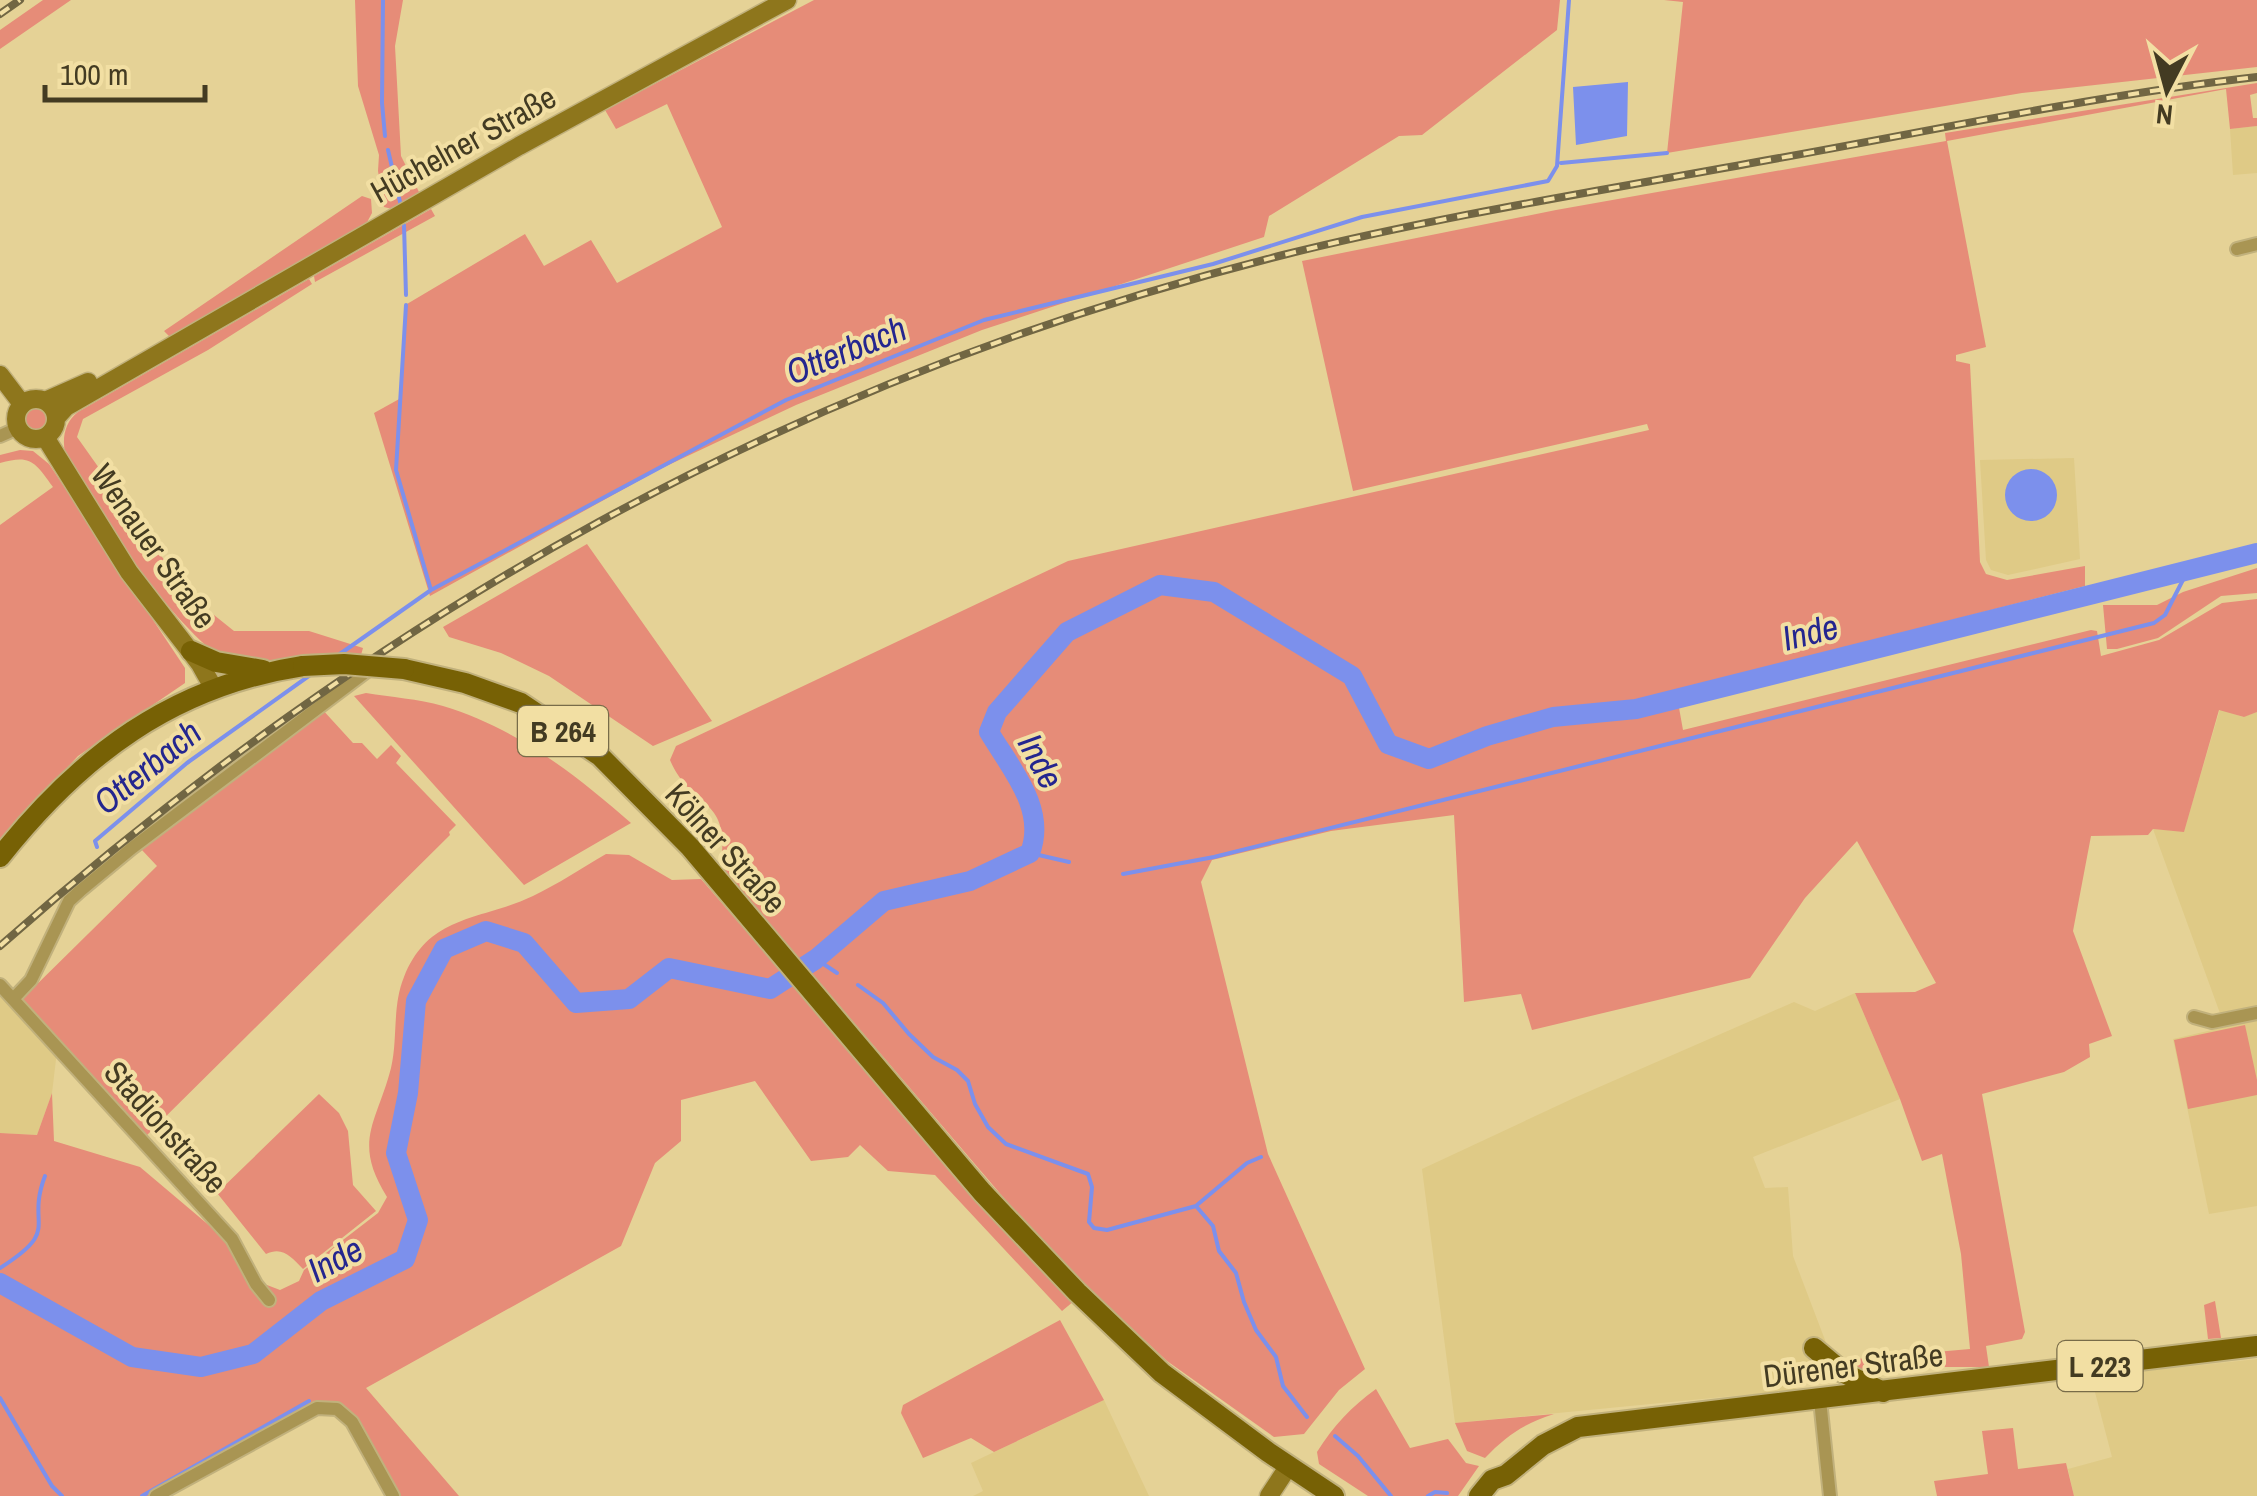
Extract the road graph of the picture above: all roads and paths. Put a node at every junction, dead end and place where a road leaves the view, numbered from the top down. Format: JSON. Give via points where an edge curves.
{"nodes":[{"id":1,"x":788,"y":0,"type":"edge"},
{"id":2,"x":2257,"y":244,"type":"edge"},
{"id":3,"x":2237,"y":250,"type":"dead end"},
{"id":4,"x":170,"y":344,"type":"junction"},
{"id":5,"x":0,"y":375,"type":"edge"},
{"id":6,"x":45,"y":401,"type":"junction"},
{"id":7,"x":22,"y":404,"type":"junction"},
{"id":8,"x":56,"y":418,"type":"junction"},
{"id":9,"x":9,"y":432,"type":"edge"},
{"id":10,"x":45,"y":437,"type":"junction"},
{"id":11,"x":190,"y":651,"type":"junction"},
{"id":12,"x":371,"y":668,"type":"dead end"},
{"id":13,"x":275,"y":671,"type":"junction"},
{"id":14,"x":214,"y":689,"type":"junction"},
{"id":15,"x":0,"y":857,"type":"edge"},
{"id":16,"x":0,"y":985,"type":"edge"},
{"id":17,"x":14,"y":998,"type":"junction"},
{"id":18,"x":2257,"y":1014,"type":"edge"},
{"id":19,"x":2194,"y":1017,"type":"dead end"},
{"id":20,"x":268,"y":1300,"type":"dead end"},
{"id":21,"x":2257,"y":1346,"type":"edge"},
{"id":22,"x":1814,"y":1348,"type":"dead end"},
{"id":23,"x":1883,"y":1392,"type":"junction"},
{"id":24,"x":1820,"y":1400,"type":"junction"},
{"id":25,"x":1288,"y":1467,"type":"junction"},
{"id":26,"x":1506,"y":1475,"type":"junction"},
{"id":27,"x":156,"y":1496,"type":"edge"},
{"id":28,"x":393,"y":1496,"type":"edge"},
{"id":29,"x":1270,"y":1496,"type":"edge"},
{"id":30,"x":1334,"y":1496,"type":"edge"},
{"id":31,"x":1479,"y":1496,"type":"edge"},
{"id":32,"x":1498,"y":1496,"type":"edge"},
{"id":33,"x":1830,"y":1496,"type":"edge"}],
"edges":[{"from":1,"to":4,"type":"street","name":"Hüchelner Straße"},
{"from":2,"to":3,"type":"street"},
{"from":4,"to":6,"type":"street","name":"Hüchelner Straße"},
{"from":4,"to":8,"type":"street","name":"Hüchelner Straße"},
{"from":5,"to":7,"type":"street"},
{"from":6,"to":7,"type":"street"},
{"from":6,"to":8,"type":"street"},
{"from":7,"to":9,"type":"street"},
{"from":8,"to":10,"type":"street"},
{"from":9,"to":10,"type":"street"},
{"from":10,"to":11,"type":"street","name":"Wenauer Straße","via":[[128,572]]},
{"from":11,"to":13,"type":"main road","via":[[231,666]]},
{"from":11,"to":14,"type":"street","name":"Wenauer Straße"},
{"from":12,"to":17,"type":"street","via":[[69,901],[31,980]]},
{"from":13,"to":14,"type":"main road","name":"Kölner Straße","number":"B 264"},
{"from":13,"to":25,"type":"main road","name":"Kölner Straße","number":"B 264","bridge":true,"via":[[344,664],[465,683],[522,702],[600,756],[690,847],[982,1192],[1078,1292],[1148,1361]]},
{"from":14,"to":15,"type":"main road","name":"Kölner Straße","number":"B 264","via":[[165,709],[83,766]]},
{"from":16,"to":17,"type":"street","name":"Stadionstraße"},
{"from":17,"to":20,"type":"street","name":"Stadionstraße","via":[[232,1240]]},
{"from":18,"to":19,"type":"street","via":[[2212,1022]]},
{"from":21,"to":23,"type":"main road","name":"Dürener Straße","number":"L 223"},
{"from":22,"to":23,"type":"main road"},
{"from":23,"to":24,"type":"main road","name":"Dürener Straße","number":"L 223"},
{"from":24,"to":26,"type":"main road","name":"Dürener Straße","number":"L 223","via":[[1578,1428]]},
{"from":24,"to":33,"type":"street"},
{"from":25,"to":29,"type":"street"},
{"from":25,"to":30,"type":"main road","number":"B 264"},
{"from":26,"to":31,"type":"main road","name":"Dürener Straße","number":"L 223"},
{"from":26,"to":32,"type":"main road"},
{"from":27,"to":28,"type":"street","via":[[317,1408],[337,1409],[352,1422]]}]}
